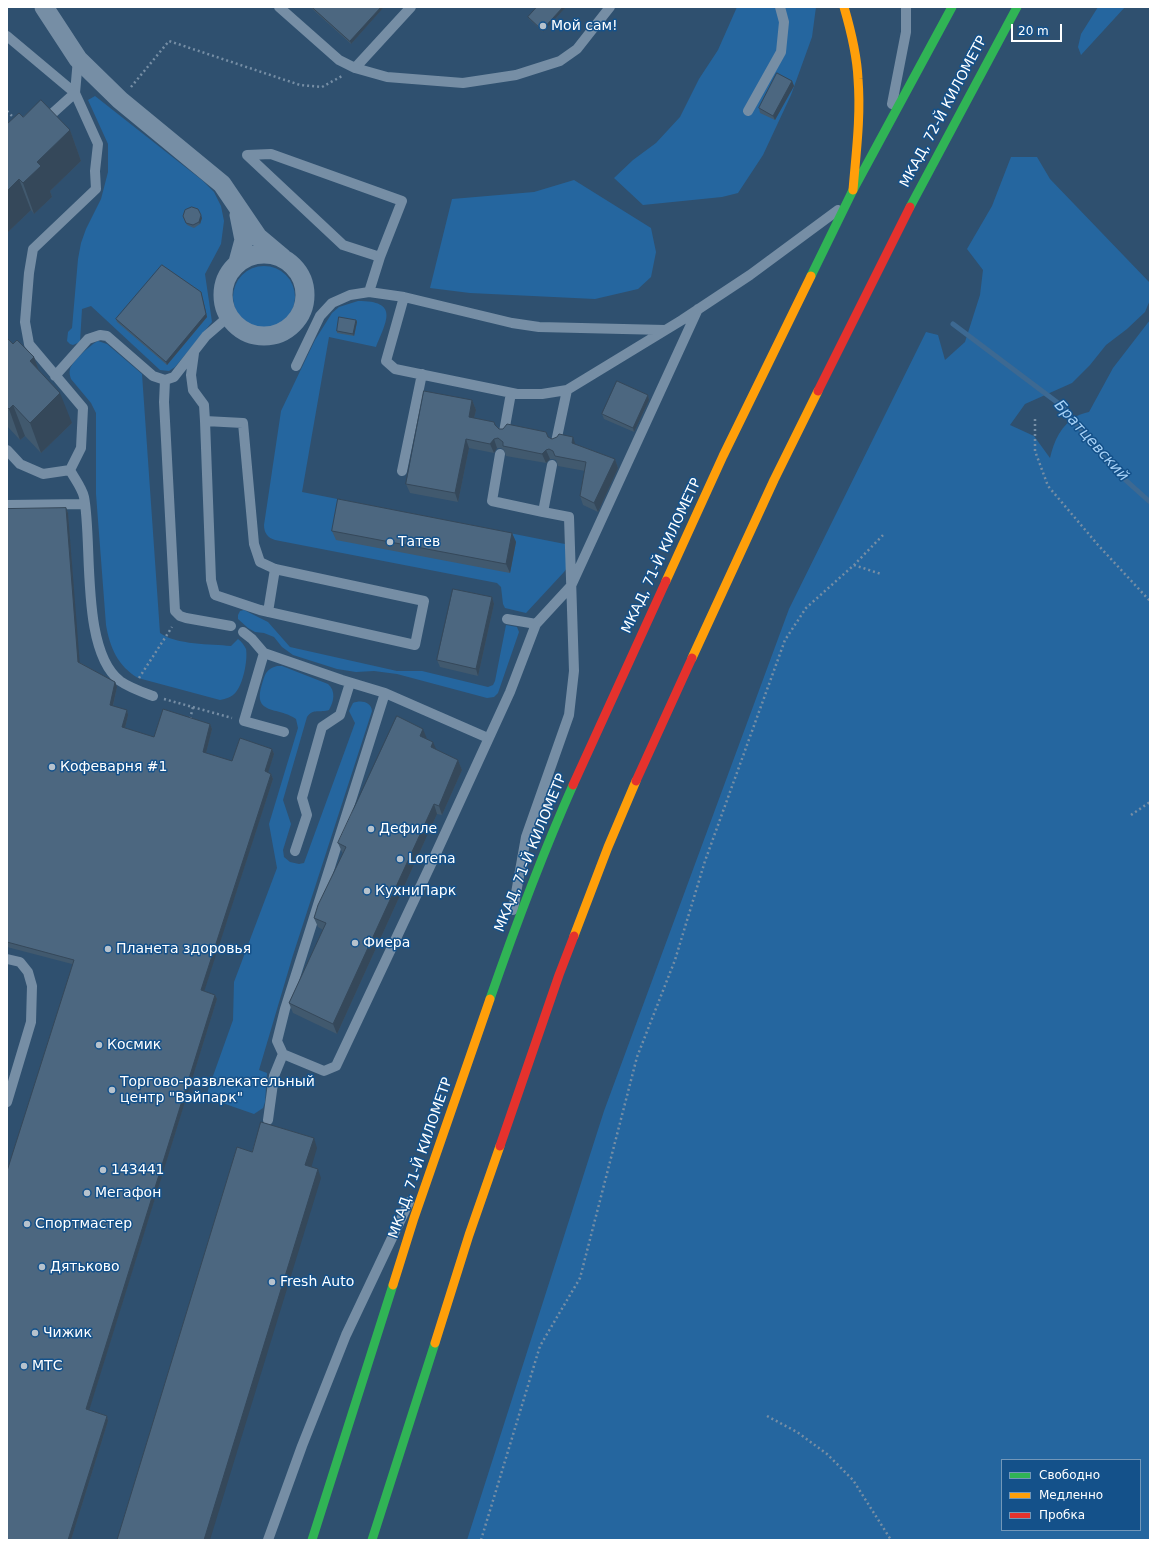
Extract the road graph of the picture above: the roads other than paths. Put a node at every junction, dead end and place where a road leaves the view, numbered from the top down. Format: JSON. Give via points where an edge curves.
{"nodes":[{"id":1,"x":44,"y":7,"type":"edge"},
{"id":2,"x":279,"y":7,"type":"edge"},
{"id":3,"x":411,"y":7,"type":"edge"},
{"id":4,"x":610,"y":7,"type":"edge"},
{"id":5,"x":780,"y":7,"type":"edge"},
{"id":6,"x":844,"y":7,"type":"edge"},
{"id":7,"x":906,"y":7,"type":"edge"},
{"id":8,"x":952,"y":7,"type":"edge"},
{"id":9,"x":1017,"y":7,"type":"edge"},
{"id":10,"x":7,"y":36,"type":"edge"},
{"id":11,"x":78,"y":59,"type":"junction"},
{"id":12,"x":355,"y":68,"type":"junction"},
{"id":13,"x":75,"y":93,"type":"junction"},
{"id":14,"x":748,"y":111,"type":"dead end"},
{"id":15,"x":888,"y":126,"type":"junction"},
{"id":16,"x":30,"y":135,"type":"edge"},
{"id":17,"x":853,"y":190,"type":"junction"},
{"id":18,"x":846,"y":204,"type":"junction"},
{"id":19,"x":238,"y":206,"type":"junction"},
{"id":20,"x":380,"y":257,"type":"junction"},
{"id":21,"x":283,"y":258,"type":"junction"},
{"id":22,"x":238,"y":262,"type":"junction"},
{"id":23,"x":369,"y":292,"type":"junction"},
{"id":24,"x":404,"y":297,"type":"junction"},
{"id":25,"x":698,"y":309,"type":"junction"},
{"id":26,"x":228,"y":317,"type":"junction"},
{"id":27,"x":665,"y":330,"type":"junction"},
{"id":28,"x":194,"y":353,"type":"junction"},
{"id":29,"x":296,"y":366,"type":"dead end"},
{"id":30,"x":422,"y":374,"type":"junction"},
{"id":31,"x":55,"y":376,"type":"junction"},
{"id":32,"x":165,"y":380,"type":"junction"},
{"id":33,"x":567,"y":390,"type":"junction"},
{"id":34,"x":511,"y":394,"type":"junction"},
{"id":35,"x":205,"y":421,"type":"junction"},
{"id":36,"x":504,"y":432,"type":"edge"},
{"id":37,"x":556,"y":442,"type":"edge"},
{"id":38,"x":7,"y":450,"type":"edge"},
{"id":39,"x":500,"y":454,"type":"edge"},
{"id":40,"x":552,"y":464,"type":"edge"},
{"id":41,"x":70,"y":470,"type":"junction"},
{"id":42,"x":402,"y":471,"type":"dead end"},
{"id":43,"x":84,"y":504,"type":"junction"},
{"id":44,"x":7,"y":505,"type":"edge"},
{"id":45,"x":543,"y":512,"type":"junction"},
{"id":46,"x":275,"y":569,"type":"junction"},
{"id":47,"x":571,"y":586,"type":"junction"},
{"id":48,"x":268,"y":612,"type":"junction"},
{"id":49,"x":507,"y":619,"type":"dead end"},
{"id":50,"x":536,"y":624,"type":"junction"},
{"id":51,"x":231,"y":626,"type":"dead end"},
{"id":52,"x":243,"y":632,"type":"dead end"},
{"id":53,"x":264,"y":653,"type":"junction"},
{"id":54,"x":350,"y":683,"type":"junction"},
{"id":55,"x":385,"y":692,"type":"junction"},
{"id":56,"x":153,"y":696,"type":"road end"},
{"id":57,"x":284,"y":732,"type":"dead end"},
{"id":58,"x":488,"y":738,"type":"junction"},
{"id":59,"x":295,"y":850,"type":"dead end"},
{"id":60,"x":505,"y":955,"type":"junction"},
{"id":61,"x":7,"y":959,"type":"edge"},
{"id":62,"x":283,"y":1054,"type":"junction"},
{"id":63,"x":7,"y":1102,"type":"edge"},
{"id":64,"x":268,"y":1120,"type":"dead end"},
{"id":65,"x":448,"y":1123,"type":"junction"},
{"id":66,"x":268,"y":1540,"type":"edge"},
{"id":67,"x":312,"y":1540,"type":"edge"},
{"id":68,"x":372,"y":1540,"type":"edge"}],
"edges":[{"from":1,"to":11,"type":"street"},
{"from":2,"to":12,"type":"lane","via":[[339,60]]},
{"from":3,"to":12,"type":"lane"},
{"from":4,"to":12,"type":"lane","via":[[577,48],[560,61],[516,75],[463,82],[387,77]]},
{"from":5,"to":14,"type":"lane","via":[[784,22],[781,52]]},
{"from":6,"to":17,"type":"main road","via":[[857,65],[860,104]]},
{"from":7,"to":15,"type":"lane","via":[[906,32]]},
{"from":8,"to":15,"type":"main road"},
{"from":9,"to":68,"type":"main road","name":"МКАД, 72-Й КИЛОМЕТР","via":[[897,231],[774,480],[659,728],[608,847],[559,975],[472,1228]]},
{"from":10,"to":13,"type":"lane"},
{"from":11,"to":13,"type":"lane"},
{"from":11,"to":19,"type":"street","via":[[120,100],[222,184]]},
{"from":13,"to":16,"type":"lane"},
{"from":13,"to":31,"type":"lane","via":[[98,144],[96,189],[33,249],[25,322],[25,344]]},
{"from":15,"to":17,"type":"main road"},
{"from":17,"to":18,"type":"main road"},
{"from":18,"to":25,"type":"lane"},
{"from":18,"to":60,"type":"main road","name":"МКАД, 71-Й КИЛОМЕТР","via":[[723,456],[607,709],[555,825]]},
{"from":19,"to":21,"type":"street","via":[[258,237]]},
{"from":19,"to":22,"type":"street","via":[[244,240]]},
{"from":20,"to":20,"type":"lane","via":[[343,245],[247,155],[272,154],[402,201]]},
{"from":20,"to":23,"type":"lane"},
{"from":21,"to":22,"type":"street","via":[[267,254],[252,255]]},
{"from":21,"to":26,"type":"street","via":[[296,268],[303,282],[305,299],[301,314],[290,327],[274,335],[261,336],[246,333]]},
{"from":22,"to":26,"type":"street","via":[[226,277],[222,293]]},
{"from":23,"to":24,"type":"lane"},
{"from":23,"to":29,"type":"lane","via":[[350,295],[332,303],[320,316]]},
{"from":24,"to":27,"type":"lane","via":[[539,327]]},
{"from":24,"to":30,"type":"lane","via":[[386,361],[395,368]]},
{"from":25,"to":27,"type":"lane"},
{"from":25,"to":47,"type":"lane"},
{"from":26,"to":28,"type":"lane","via":[[206,336]]},
{"from":27,"to":33,"type":"lane"},
{"from":28,"to":32,"type":"lane","via":[[174,377]]},
{"from":28,"to":35,"type":"lane","via":[[191,375],[193,390],[204,405]]},
{"from":30,"to":34,"type":"lane"},
{"from":30,"to":42,"type":"lane"},
{"from":31,"to":32,"type":"lane","via":[[88,338],[100,334],[107,336],[154,376]]},
{"from":31,"to":41,"type":"lane","via":[[83,408],[81,448]]},
{"from":32,"to":51,"type":"lane","via":[[175,611],[180,616]]},
{"from":33,"to":34,"type":"lane","via":[[542,394]]},
{"from":33,"to":37,"type":"lane"},
{"from":34,"to":36,"type":"lane"},
{"from":35,"to":46,"type":"lane","via":[[243,423],[254,544],[260,562]]},
{"from":35,"to":48,"type":"lane","via":[[211,580],[215,595]]},
{"from":38,"to":41,"type":"lane","via":[[20,464],[43,474]]},
{"from":39,"to":45,"type":"lane","via":[[492,501]]},
{"from":40,"to":45,"type":"lane"},
{"from":41,"to":43,"type":"lane","via":[[84,495]]},
{"from":43,"to":44,"type":"lane"},
{"from":43,"to":56,"type":"lane","via":[[93,624],[98,646],[108,667],[119,680],[131,688]]},
{"from":45,"to":47,"type":"lane","via":[[569,517]]},
{"from":46,"to":48,"type":"lane"},
{"from":46,"to":48,"type":"lane","via":[[424,601],[415,645]]},
{"from":47,"to":50,"type":"lane"},
{"from":47,"to":60,"type":"lane","via":[[574,671],[569,715],[526,838]]},
{"from":49,"to":50,"type":"lane"},
{"from":50,"to":58,"type":"lane","via":[[510,692]]},
{"from":52,"to":53,"type":"lane"},
{"from":53,"to":54,"type":"lane"},
{"from":53,"to":57,"type":"lane","via":[[244,721]]},
{"from":54,"to":55,"type":"lane"},
{"from":54,"to":59,"type":"lane","via":[[340,715],[322,727],[302,798],[306,815]]},
{"from":55,"to":58,"type":"lane"},
{"from":55,"to":62,"type":"lane","via":[[285,1009],[277,1040]]},
{"from":58,"to":62,"type":"lane","via":[[336,1066],[324,1071]]},
{"from":60,"to":65,"type":"main road","name":"МКАД, 71-Й КИЛОМЕТР"},
{"from":61,"to":63,"type":"lane","via":[[20,962],[28,972],[32,986],[31,1022]]},
{"from":62,"to":64,"type":"lane","via":[[274,1076]]},
{"from":65,"to":66,"type":"lane","via":[[346,1335]]},
{"from":65,"to":67,"type":"main road","name":"МКАД, 71-Й КИЛОМЕТР","via":[[414,1218]]}]}
